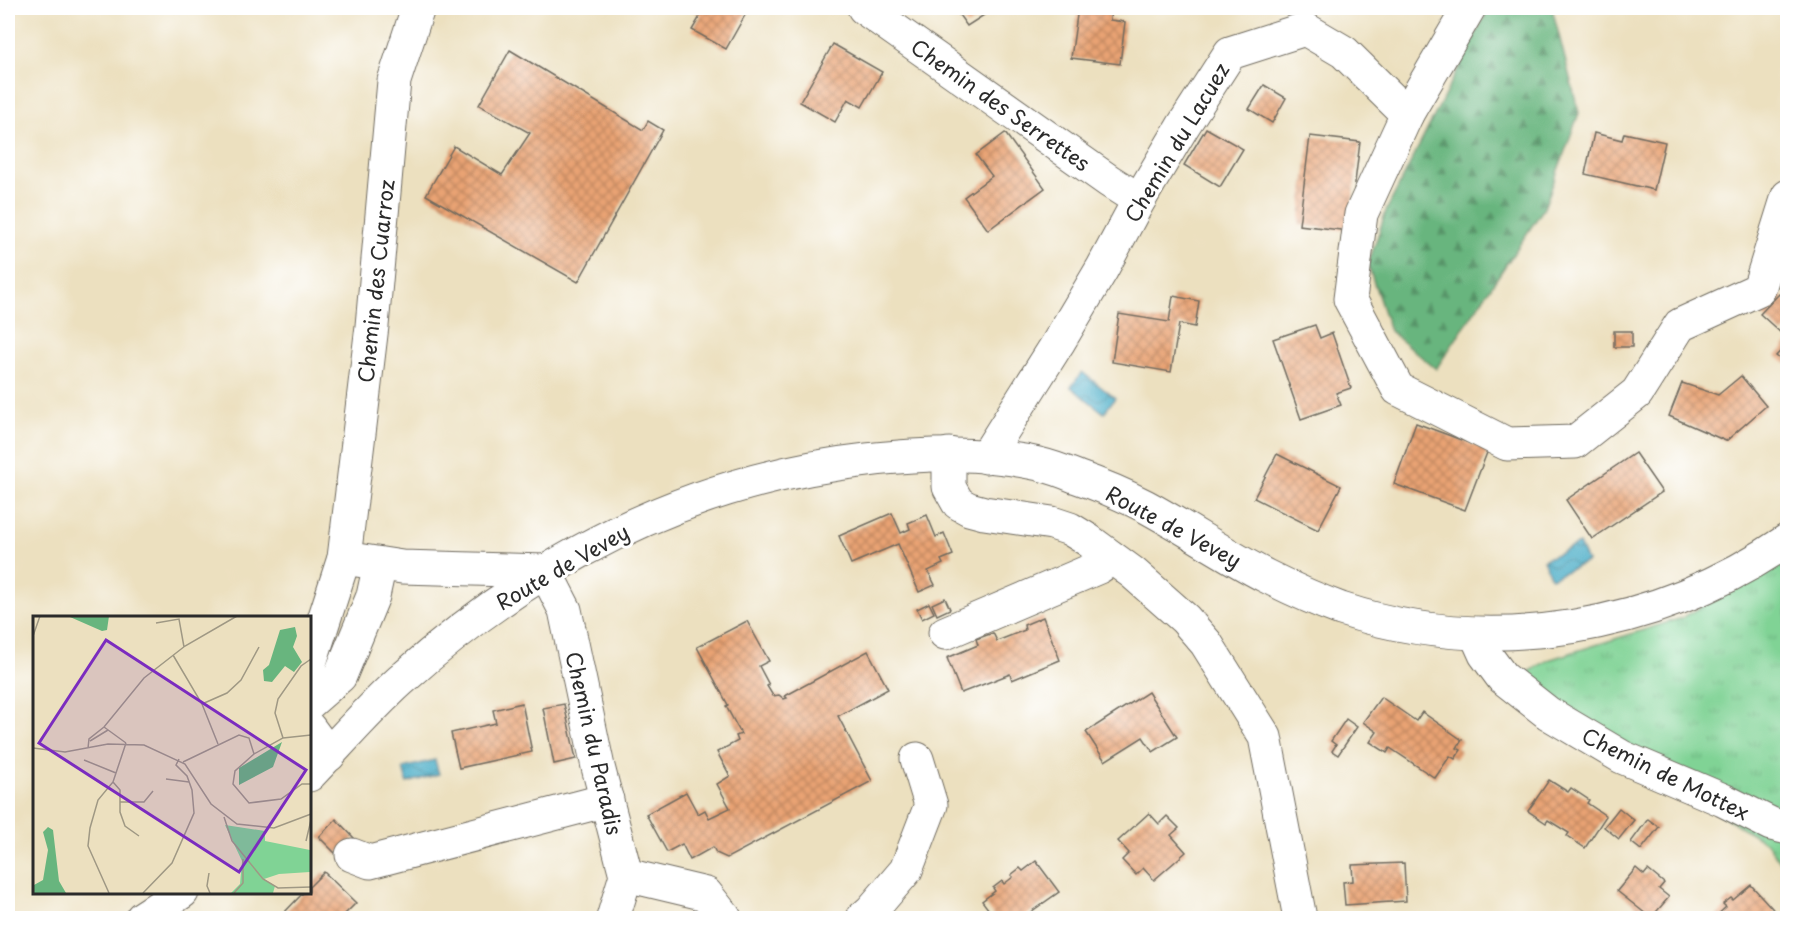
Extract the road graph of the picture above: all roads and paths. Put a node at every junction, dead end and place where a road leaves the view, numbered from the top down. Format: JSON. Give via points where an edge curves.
{"nodes":[{"id":1,"x":418,"y":8,"type":"edge"},
{"id":2,"x":867,"y":8,"type":"edge"},
{"id":3,"x":1469,"y":8,"type":"edge"},
{"id":4,"x":1407,"y":114,"type":"junction"},
{"id":5,"x":1788,"y":196,"type":"edge"},
{"id":6,"x":1139,"y":200,"type":"junction"},
{"id":7,"x":950,"y":454,"type":"junction"},
{"id":8,"x":986,"y":457,"type":"junction"},
{"id":9,"x":1788,"y":540,"type":"edge"},
{"id":10,"x":344,"y":558,"type":"junction"},
{"id":11,"x":1112,"y":558,"type":"junction"},
{"id":12,"x":380,"y":564,"type":"junction"},
{"id":13,"x":545,"y":571,"type":"junction"},
{"id":14,"x":945,"y":633,"type":"dead end"},
{"id":15,"x":1476,"y":634,"type":"junction"},
{"id":16,"x":310,"y":663,"type":"edge"},
{"id":17,"x":310,"y":702,"type":"edge"},
{"id":18,"x":310,"y":732,"type":"edge"},
{"id":19,"x":917,"y":759,"type":"dead end"},
{"id":20,"x":319,"y":765,"type":"edge"},
{"id":21,"x":607,"y":800,"type":"junction"},
{"id":22,"x":1782,"y":833,"type":"edge"},
{"id":23,"x":352,"y":855,"type":"dead end"},
{"id":24,"x":627,"y":875,"type":"junction"},
{"id":25,"x":179,"y":893,"type":"edge"},
{"id":26,"x":142,"y":918,"type":"edge"},
{"id":27,"x":614,"y":918,"type":"edge"},
{"id":28,"x":724,"y":918,"type":"edge"},
{"id":29,"x":862,"y":918,"type":"edge"},
{"id":30,"x":1300,"y":918,"type":"edge"}],
"edges":[{"from":1,"to":10,"type":"street","name":"Chemin des Cuarroz","via":[[394,81],[372,326]]},
{"from":2,"to":6,"type":"street","name":"Chemin des Serrettes"},
{"from":3,"to":4,"type":"street"},
{"from":4,"to":5,"type":"street","via":[[1361,214],[1350,299],[1398,389],[1507,444],[1575,441],[1637,393],[1680,325],[1759,289]]},
{"from":4,"to":6,"type":"street","name":"Chemin du Lacuez","via":[[1344,52],[1305,29],[1230,53]]},
{"from":6,"to":8,"type":"street","name":"Chemin du Lacuez","via":[[1064,333]]},
{"from":7,"to":8,"type":"street","name":"Route de Vevey"},
{"from":7,"to":11,"type":"street","via":[[948,487],[958,503],[984,513],[1070,529]]},
{"from":7,"to":13,"type":"street","name":"Route de Vevey","via":[[840,463],[740,485],[654,514]]},
{"from":8,"to":15,"type":"street","name":"Route de Vevey","via":[[1042,464],[1091,482],[1142,504],[1264,575],[1340,608],[1392,622]]},
{"from":9,"to":15,"type":"street","name":"Route de Vevey","via":[[1719,581],[1631,614],[1535,632]]},
{"from":10,"to":12,"type":"street"},
{"from":10,"to":16,"type":"street","name":"Chemin des Cuarroz"},
{"from":11,"to":14,"type":"street"},
{"from":11,"to":30,"type":"street","via":[[1177,612],[1206,643],[1265,737]]},
{"from":12,"to":13,"type":"street"},
{"from":12,"to":17,"type":"street","via":[[373,596],[340,676]]},
{"from":13,"to":20,"type":"street","name":"Route de Vevey","via":[[488,609],[398,683]]},
{"from":13,"to":21,"type":"street","name":"Chemin du Paradis","via":[[566,610]]},
{"from":15,"to":22,"type":"street","name":"Chemin de Mottex","via":[[1502,677],[1548,713],[1622,756],[1723,800]]},
{"from":18,"to":20,"type":"street"},
{"from":19,"to":29,"type":"street","via":[[931,805],[906,870]]},
{"from":21,"to":23,"type":"street","via":[[370,862]]},
{"from":21,"to":24,"type":"street","name":"Chemin du Paradis"},
{"from":24,"to":27,"type":"street"},
{"from":24,"to":28,"type":"street","via":[[706,894]]},
{"from":25,"to":26,"type":"street"}]}
